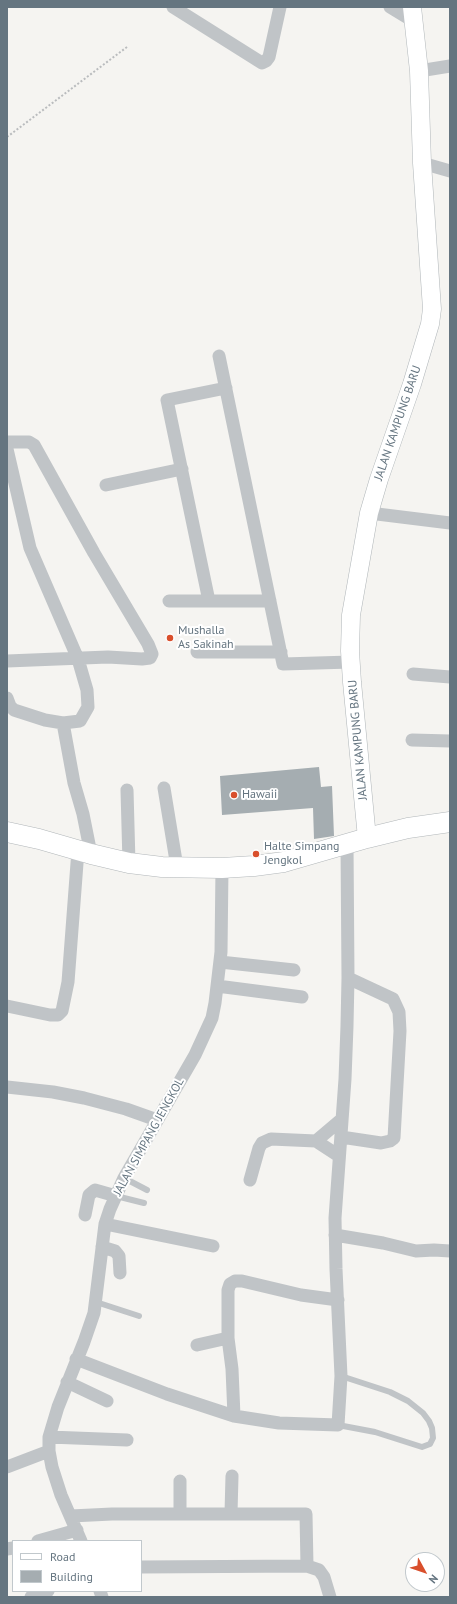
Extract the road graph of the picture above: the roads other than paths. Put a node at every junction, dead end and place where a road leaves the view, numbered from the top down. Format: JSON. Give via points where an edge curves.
{"nodes":[{"id":1,"x":173,"y":7,"type":"edge"},
{"id":2,"x":390,"y":7,"type":"edge"},
{"id":3,"x":277,"y":8,"type":"edge"},
{"id":4,"x":413,"y":14,"type":"edge"},
{"id":5,"x":450,"y":66,"type":"edge"},
{"id":6,"x":420,"y":71,"type":"junction"},
{"id":7,"x":422,"y":163,"type":"junction"},
{"id":8,"x":450,"y":170,"type":"edge"},
{"id":9,"x":219,"y":356,"type":"dead end"},
{"id":10,"x":226,"y":388,"type":"junction"},
{"id":11,"x":7,"y":442,"type":"edge"},
{"id":12,"x":7,"y":449,"type":"edge"},
{"id":13,"x":182,"y":469,"type":"junction"},
{"id":14,"x":106,"y":485,"type":"dead end"},
{"id":15,"x":369,"y":513,"type":"junction"},
{"id":16,"x":450,"y":523,"type":"edge"},
{"id":17,"x":169,"y":601,"type":"dead end"},
{"id":18,"x":209,"y":601,"type":"junction"},
{"id":19,"x":270,"y":601,"type":"junction"},
{"id":20,"x":197,"y":652,"type":"dead end"},
{"id":21,"x":281,"y":652,"type":"junction"},
{"id":22,"x":78,"y":659,"type":"junction"},
{"id":23,"x":7,"y":661,"type":"edge"},
{"id":24,"x":351,"y":662,"type":"junction"},
{"id":25,"x":413,"y":674,"type":"dead end"},
{"id":26,"x":450,"y":677,"type":"edge"},
{"id":27,"x":7,"y":698,"type":"edge"},
{"id":28,"x":63,"y":723,"type":"junction"},
{"id":29,"x":412,"y":740,"type":"dead end"},
{"id":30,"x":450,"y":741,"type":"edge"},
{"id":31,"x":164,"y":788,"type":"dead end"},
{"id":32,"x":127,"y":790,"type":"dead end"},
{"id":33,"x":450,"y":822,"type":"edge"},
{"id":34,"x":7,"y":832,"type":"edge"},
{"id":35,"x":367,"y":838,"type":"junction"},
{"id":36,"x":347,"y":844,"type":"junction"},
{"id":37,"x":84,"y":852,"type":"junction"},
{"id":38,"x":129,"y":863,"type":"junction"},
{"id":39,"x":177,"y":867,"type":"junction"},
{"id":40,"x":222,"y":868,"type":"junction"},
{"id":41,"x":220,"y":962,"type":"junction"},
{"id":42,"x":294,"y":970,"type":"dead end"},
{"id":43,"x":348,"y":978,"type":"junction"},
{"id":44,"x":217,"y":986,"type":"junction"},
{"id":45,"x":302,"y":997,"type":"dead end"},
{"id":46,"x":7,"y":1006,"type":"edge"},
{"id":47,"x":7,"y":1087,"type":"edge"},
{"id":48,"x":342,"y":1119,"type":"junction"},
{"id":49,"x":157,"y":1120,"type":"junction"},
{"id":50,"x":341,"y":1136,"type":"junction"},
{"id":51,"x":316,"y":1141,"type":"junction"},
{"id":52,"x":339,"y":1156,"type":"junction"},
{"id":53,"x":124,"y":1178,"type":"junction"},
{"id":54,"x":250,"y":1180,"type":"dead end"},
{"id":55,"x":147,"y":1190,"type":"dead end"},
{"id":56,"x":116,"y":1196,"type":"junction"},
{"id":57,"x":144,"y":1203,"type":"dead end"},
{"id":58,"x":85,"y":1215,"type":"dead end"},
{"id":59,"x":105,"y":1224,"type":"junction"},
{"id":60,"x":335,"y":1235,"type":"junction"},
{"id":61,"x":213,"y":1246,"type":"dead end"},
{"id":62,"x":102,"y":1247,"type":"junction"},
{"id":63,"x":450,"y":1251,"type":"edge"},
{"id":64,"x":120,"y":1274,"type":"dead end"},
{"id":65,"x":338,"y":1300,"type":"junction"},
{"id":66,"x":96,"y":1302,"type":"junction"},
{"id":67,"x":139,"y":1316,"type":"dead end"},
{"id":68,"x":228,"y":1338,"type":"junction"},
{"id":69,"x":196,"y":1345,"type":"dead end"},
{"id":70,"x":76,"y":1359,"type":"junction"},
{"id":71,"x":341,"y":1376,"type":"junction"},
{"id":72,"x":67,"y":1382,"type":"junction"},
{"id":73,"x":107,"y":1401,"type":"dead end"},
{"id":74,"x":234,"y":1416,"type":"junction"},
{"id":75,"x":338,"y":1425,"type":"junction"},
{"id":76,"x":49,"y":1437,"type":"junction"},
{"id":77,"x":127,"y":1440,"type":"dead end"},
{"id":78,"x":49,"y":1451,"type":"junction"},
{"id":79,"x":7,"y":1467,"type":"edge"},
{"id":80,"x":232,"y":1476,"type":"dead end"},
{"id":81,"x":180,"y":1480,"type":"dead end"},
{"id":82,"x":230,"y":1513,"type":"junction"},
{"id":83,"x":180,"y":1514,"type":"junction"},
{"id":84,"x":71,"y":1516,"type":"junction"},
{"id":85,"x":79,"y":1536,"type":"edge"},
{"id":86,"x":46,"y":1540,"type":"edge"},
{"id":87,"x":307,"y":1566,"type":"junction"},
{"id":88,"x":142,"y":1568,"type":"edge"},
{"id":89,"x":45,"y":1592,"type":"edge"},
{"id":90,"x":31,"y":1597,"type":"edge"},
{"id":91,"x":330,"y":1597,"type":"edge"}],
"edges":[{"from":1,"to":3,"type":"street","via":[[262,63],[269,57]]},
{"from":2,"to":4,"type":"street"},
{"from":4,"to":6,"type":"street","name":"JALAN KAMPUNG BARU"},
{"from":5,"to":6,"type":"street"},
{"from":6,"to":7,"type":"street","name":"JALAN KAMPUNG BARU"},
{"from":7,"to":8,"type":"street"},
{"from":7,"to":15,"type":"street","name":"JALAN KAMPUNG BARU","via":[[432,309],[430,324]]},
{"from":9,"to":10,"type":"street"},
{"from":10,"to":13,"type":"street","via":[[167,400]]},
{"from":10,"to":19,"type":"street"},
{"from":11,"to":22,"type":"street","via":[[29,442],[34,445],[152,654],[150,658],[142,659]]},
{"from":12,"to":22,"type":"street","via":[[30,548]]},
{"from":13,"to":14,"type":"street"},
{"from":13,"to":18,"type":"street"},
{"from":15,"to":16,"type":"street"},
{"from":15,"to":24,"type":"street","name":"JALAN KAMPUNG BARU","via":[[351,615]]},
{"from":17,"to":18,"type":"street"},
{"from":18,"to":19,"type":"street"},
{"from":19,"to":21,"type":"street"},
{"from":20,"to":21,"type":"street"},
{"from":21,"to":24,"type":"street","via":[[283,664]]},
{"from":22,"to":23,"type":"street"},
{"from":22,"to":28,"type":"street","via":[[88,690],[88,707],[80,721]]},
{"from":24,"to":35,"type":"street","name":"JALAN KAMPUNG BARU"},
{"from":25,"to":26,"type":"street"},
{"from":27,"to":28,"type":"street","via":[[14,710]]},
{"from":28,"to":37,"type":"street","via":[[74,783],[83,814]]},
{"from":29,"to":30,"type":"street"},
{"from":31,"to":39,"type":"street"},
{"from":32,"to":38,"type":"street"},
{"from":33,"to":35,"type":"main road","via":[[408,828]]},
{"from":34,"to":37,"type":"main road"},
{"from":35,"to":36,"type":"main road"},
{"from":36,"to":40,"type":"main road","via":[[284,862]]},
{"from":36,"to":43,"type":"street"},
{"from":37,"to":38,"type":"main road"},
{"from":37,"to":46,"type":"street","via":[[62,1011],[58,1015],[50,1015]]},
{"from":38,"to":39,"type":"main road"},
{"from":39,"to":40,"type":"main road"},
{"from":40,"to":41,"type":"street","name":"JALAN SIMPANG JENGKOL"},
{"from":41,"to":42,"type":"street"},
{"from":41,"to":44,"type":"street","name":"JALAN SIMPANG JENGKOL"},
{"from":43,"to":48,"type":"street"},
{"from":43,"to":50,"type":"street","via":[[393,999],[399,1012],[400,1031],[394,1138],[390,1142],[381,1143]]},
{"from":44,"to":45,"type":"street"},
{"from":44,"to":49,"type":"street","name":"JALAN SIMPANG JENGKOL","via":[[212,1018],[206,1032],[188,1070]]},
{"from":47,"to":49,"type":"street","via":[[84,1098]]},
{"from":48,"to":50,"type":"street"},
{"from":48,"to":51,"type":"street"},
{"from":49,"to":53,"type":"street","name":"JALAN SIMPANG JENGKOL"},
{"from":50,"to":52,"type":"street"},
{"from":51,"to":52,"type":"street"},
{"from":51,"to":54,"type":"street","via":[[264,1141],[259,1148]]},
{"from":52,"to":60,"type":"street"},
{"from":53,"to":55,"type":"lane"},
{"from":53,"to":56,"type":"street","name":"JALAN SIMPANG JENGKOL"},
{"from":56,"to":57,"type":"lane"},
{"from":56,"to":58,"type":"street","via":[[95,1190],[89,1195]]},
{"from":56,"to":59,"type":"street","name":"JALAN SIMPANG JENGKOL"},
{"from":59,"to":61,"type":"street"},
{"from":59,"to":62,"type":"street","name":"JALAN SIMPANG JENGKOL"},
{"from":60,"to":63,"type":"street","via":[[416,1251]]},
{"from":60,"to":65,"type":"street"},
{"from":62,"to":64,"type":"street","via":[[115,1251],[119,1256]]},
{"from":62,"to":66,"type":"street","name":"JALAN SIMPANG JENGKOL"},
{"from":65,"to":68,"type":"street","via":[[235,1281],[230,1284],[228,1290]]},
{"from":65,"to":71,"type":"street"},
{"from":66,"to":67,"type":"lane"},
{"from":66,"to":70,"type":"street","name":"JALAN SIMPANG JENGKOL","via":[[86,1337]]},
{"from":68,"to":69,"type":"street"},
{"from":68,"to":74,"type":"street"},
{"from":70,"to":72,"type":"street","name":"JALAN SIMPANG JENGKOL"},
{"from":70,"to":74,"type":"street","via":[[167,1394]]},
{"from":71,"to":75,"type":"street"},
{"from":71,"to":75,"type":"lane","via":[[390,1392],[408,1401],[429,1421],[433,1438],[430,1444],[422,1446],[375,1432]]},
{"from":72,"to":73,"type":"street"},
{"from":72,"to":76,"type":"street","name":"JALAN SIMPANG JENGKOL"},
{"from":74,"to":75,"type":"street","via":[[279,1424]]},
{"from":76,"to":77,"type":"street"},
{"from":76,"to":78,"type":"street","name":"JALAN SIMPANG JENGKOL"},
{"from":78,"to":79,"type":"street"},
{"from":78,"to":84,"type":"street","name":"JALAN SIMPANG JENGKOL","via":[[61,1495]]},
{"from":80,"to":82,"type":"street"},
{"from":81,"to":83,"type":"street"},
{"from":82,"to":83,"type":"street"},
{"from":82,"to":87,"type":"street","via":[[306,1514]]},
{"from":83,"to":84,"type":"street"},
{"from":84,"to":85,"type":"street","name":"JALAN SIMPANG JENGKOL"},
{"from":85,"to":86,"type":"street"},
{"from":87,"to":88,"type":"street"},
{"from":87,"to":91,"type":"street","via":[[319,1570],[322,1574]]},
{"from":89,"to":90,"type":"street"}]}
